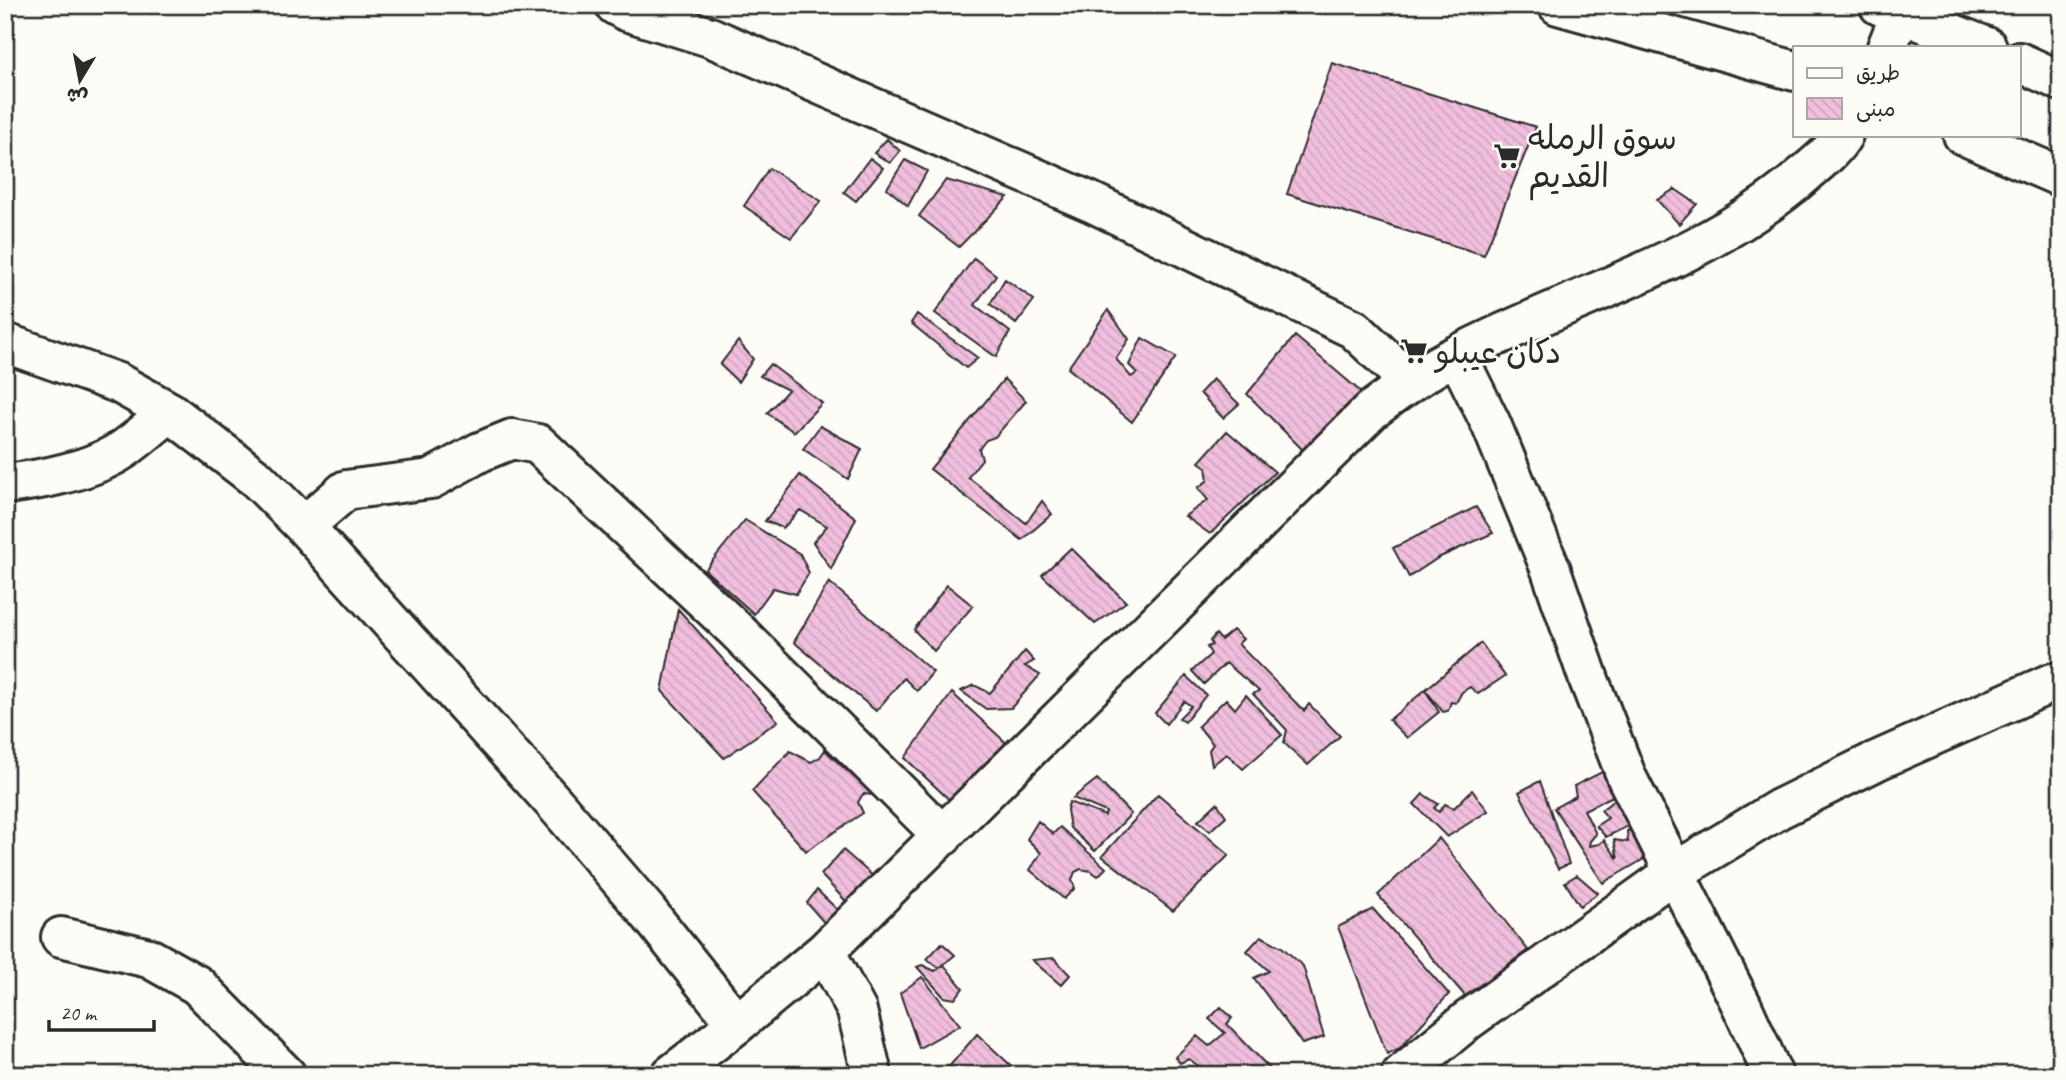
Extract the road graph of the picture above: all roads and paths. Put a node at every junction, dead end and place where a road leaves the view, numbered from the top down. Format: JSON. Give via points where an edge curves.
{"nodes":[{"id":1,"x":615,"y":5,"type":"edge"},
{"id":2,"x":1558,"y":5,"type":"edge"},
{"id":3,"x":1889,"y":22,"type":"edge"},
{"id":4,"x":1983,"y":46,"type":"edge"},
{"id":5,"x":2021,"y":63,"type":"edge"},
{"id":6,"x":1793,"y":70,"type":"edge"},
{"id":7,"x":2061,"y":81,"type":"edge"},
{"id":8,"x":1842,"y":136,"type":"edge"},
{"id":9,"x":1965,"y":136,"type":"edge"},
{"id":10,"x":2061,"y":177,"type":"edge"},
{"id":11,"x":5,"y":343,"type":"edge"},
{"id":12,"x":1457,"y":355,"type":"junction"},
{"id":13,"x":1410,"y":382,"type":"junction"},
{"id":14,"x":170,"y":412,"type":"junction"},
{"id":15,"x":5,"y":484,"type":"edge"},
{"id":16,"x":304,"y":526,"type":"junction"},
{"id":17,"x":2061,"y":681,"type":"edge"},
{"id":18,"x":943,"y":836,"type":"junction"},
{"id":19,"x":1675,"y":872,"type":"junction"},
{"id":20,"x":61,"y":937,"type":"dead end"},
{"id":21,"x":825,"y":951,"type":"junction"},
{"id":22,"x":737,"y":1024,"type":"junction"},
{"id":23,"x":286,"y":1075,"type":"edge"},
{"id":24,"x":671,"y":1075,"type":"edge"},
{"id":25,"x":869,"y":1075,"type":"edge"},
{"id":26,"x":1401,"y":1075,"type":"edge"},
{"id":27,"x":1773,"y":1075,"type":"edge"}],
"edges":[{"from":1,"to":13,"type":"street","via":[[710,37],[1091,202],[1354,330]]},
{"from":2,"to":6,"type":"street"},
{"from":3,"to":4,"type":"street"},
{"from":5,"to":7,"type":"street"},
{"from":8,"to":12,"type":"street","via":[[1780,196],[1709,240]]},
{"from":9,"to":10,"type":"street"},
{"from":11,"to":14,"type":"street","via":[[118,383]]},
{"from":12,"to":13,"type":"street"},
{"from":12,"to":19,"type":"street","via":[[1491,424],[1551,570],[1627,778]]},
{"from":13,"to":18,"type":"street","via":[[1372,410]]},
{"from":14,"to":15,"type":"street","via":[[122,450],[92,464]]},
{"from":14,"to":16,"type":"street","via":[[257,479]]},
{"from":16,"to":18,"type":"street","via":[[346,490],[431,479],[512,439],[538,444],[736,630]]},
{"from":16,"to":22,"type":"street","via":[[556,805]]},
{"from":17,"to":19,"type":"street","via":[[1779,809]]},
{"from":18,"to":21,"type":"street"},
{"from":19,"to":26,"type":"street","via":[[1468,1020]]},
{"from":19,"to":27,"type":"street"},
{"from":20,"to":23,"type":"street","via":[[149,958],[197,985]]},
{"from":21,"to":22,"type":"street"},
{"from":21,"to":25,"type":"street","via":[[857,1011]]},
{"from":22,"to":24,"type":"street"}]}
